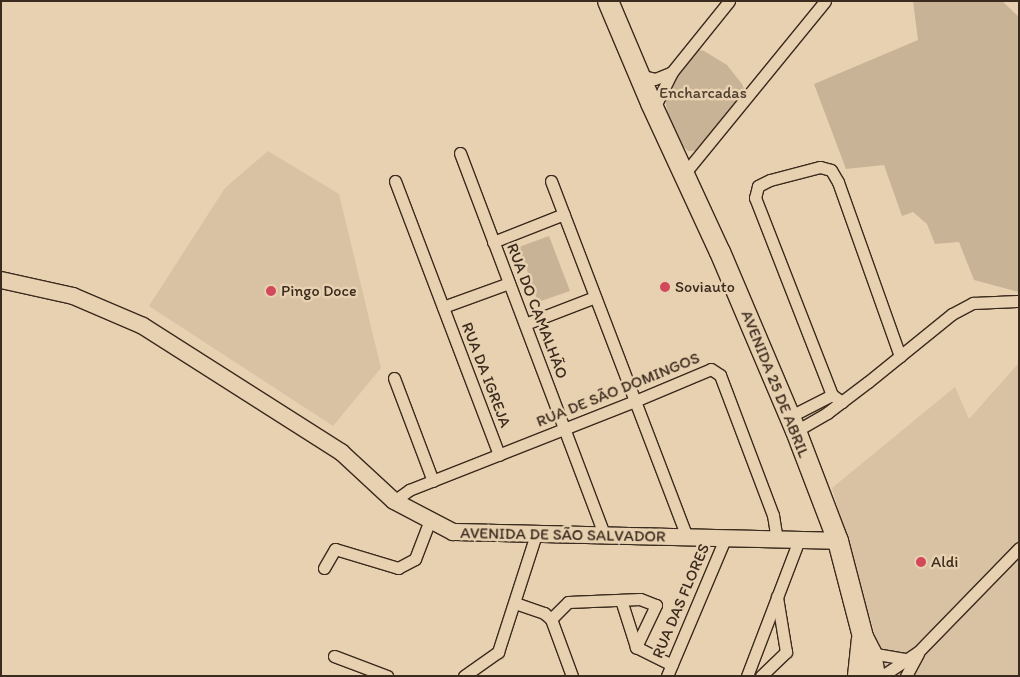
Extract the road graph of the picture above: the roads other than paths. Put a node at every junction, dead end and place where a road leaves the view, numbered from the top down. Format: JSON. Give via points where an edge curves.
{"nodes":[{"id":1,"x":608,"y":1,"type":"edge"},
{"id":2,"x":729,"y":1,"type":"edge"},
{"id":3,"x":825,"y":1,"type":"edge"},
{"id":4,"x":672,"y":72,"type":"junction"},
{"id":5,"x":639,"y":75,"type":"junction"},
{"id":6,"x":654,"y":108,"type":"junction"},
{"id":7,"x":460,"y":153,"type":"dead end"},
{"id":8,"x":684,"y":174,"type":"junction"},
{"id":9,"x":551,"y":181,"type":"dead end"},
{"id":10,"x":395,"y":182,"type":"dead end"},
{"id":11,"x":564,"y":214,"type":"junction"},
{"id":12,"x":494,"y":242,"type":"junction"},
{"id":13,"x":1,"y":280,"type":"edge"},
{"id":14,"x":509,"y":283,"type":"junction"},
{"id":15,"x":595,"y":297,"type":"junction"},
{"id":16,"x":1019,"y":301,"type":"edge"},
{"id":17,"x":443,"y":307,"type":"junction"},
{"id":18,"x":525,"y":324,"type":"junction"},
{"id":19,"x":900,"y":356,"type":"junction"},
{"id":20,"x":394,"y":378,"type":"dead end"},
{"id":21,"x":832,"y":395,"type":"junction"},
{"id":22,"x":635,"y":401,"type":"junction"},
{"id":23,"x":842,"y":402,"type":"junction"},
{"id":24,"x":792,"y":424,"type":"junction"},
{"id":25,"x":564,"y":429,"type":"junction"},
{"id":26,"x":499,"y":455,"type":"junction"},
{"id":27,"x":433,"y":481,"type":"junction"},
{"id":28,"x":394,"y":501,"type":"junction"},
{"id":29,"x":430,"y":520,"type":"junction"},
{"id":30,"x":536,"y":534,"type":"junction"},
{"id":31,"x":605,"y":536,"type":"junction"},
{"id":32,"x":687,"y":538,"type":"junction"},
{"id":33,"x":725,"y":539,"type":"junction"},
{"id":34,"x":777,"y":540,"type":"junction"},
{"id":35,"x":799,"y":540,"type":"junction"},
{"id":36,"x":838,"y":541,"type":"junction"},
{"id":37,"x":1019,"y":548,"type":"edge"},
{"id":38,"x":324,"y":568,"type":"dead end"},
{"id":39,"x":777,"y":597,"type":"junction"},
{"id":40,"x":621,"y":600,"type":"junction"},
{"id":41,"x":515,"y":603,"type":"junction"},
{"id":42,"x":551,"y":619,"type":"junction"},
{"id":43,"x":867,"y":645,"type":"junction"},
{"id":44,"x":636,"y":647,"type":"junction"},
{"id":45,"x":918,"y":652,"type":"junction"},
{"id":46,"x":334,"y":656,"type":"dead end"},
{"id":47,"x":906,"y":659,"type":"junction"},
{"id":48,"x":669,"y":670,"type":"edge"},
{"id":49,"x":387,"y":676,"type":"edge"},
{"id":50,"x":464,"y":676,"type":"edge"},
{"id":51,"x":572,"y":676,"type":"edge"},
{"id":52,"x":747,"y":676,"type":"edge"},
{"id":53,"x":761,"y":676,"type":"edge"},
{"id":54,"x":858,"y":676,"type":"edge"},
{"id":55,"x":875,"y":676,"type":"edge"},
{"id":56,"x":882,"y":676,"type":"edge"},
{"id":57,"x":906,"y":676,"type":"edge"}],
"edges":[{"from":1,"to":5,"type":"highway","name":"AVENIDA 25 DE ABRIL"},
{"from":2,"to":4,"type":"street"},
{"from":3,"to":8,"type":"street"},
{"from":4,"to":5,"type":"street","via":[[655,79]]},
{"from":4,"to":6,"type":"street"},
{"from":5,"to":6,"type":"highway","name":"AVENIDA 25 DE ABRIL"},
{"from":6,"to":8,"type":"highway","name":"AVENIDA 25 DE ABRIL"},
{"from":7,"to":12,"type":"street","name":"RUA DO CAMALHÃO"},
{"from":8,"to":24,"type":"highway","name":"AVENIDA 25 DE ABRIL"},
{"from":9,"to":11,"type":"street"},
{"from":10,"to":17,"type":"street","name":"RUA DA IGREJA"},
{"from":11,"to":12,"type":"street"},
{"from":11,"to":15,"type":"street"},
{"from":12,"to":14,"type":"street","name":"RUA DO CAMALHÃO"},
{"from":13,"to":28,"type":"street","name":"AVENIDA DE SÃO SALVADOR","via":[[73,296],[142,326],[341,452]]},
{"from":14,"to":17,"type":"street","name":"RUA DA IGREJA"},
{"from":14,"to":18,"type":"street","name":"RUA DO CAMALHÃO"},
{"from":15,"to":18,"type":"street"},
{"from":15,"to":22,"type":"street"},
{"from":16,"to":19,"type":"street","via":[[973,303],[952,314]]},
{"from":17,"to":26,"type":"street","name":"RUA DA IGREJA"},
{"from":18,"to":25,"type":"street","name":"RUA DO CAMALHÃO"},
{"from":19,"to":21,"type":"street","via":[[831,170],[820,167],[758,186],[755,198]]},
{"from":19,"to":23,"type":"street"},
{"from":20,"to":27,"type":"street"},
{"from":21,"to":23,"type":"street"},
{"from":21,"to":24,"type":"street"},
{"from":22,"to":25,"type":"street","name":"RUA DE SÃO DOMINGOS"},
{"from":22,"to":32,"type":"street"},
{"from":22,"to":34,"type":"street","name":"RUA DE SÃO DOMINGOS","via":[[711,369],[720,375],[773,515]]},
{"from":23,"to":24,"type":"street"},
{"from":24,"to":36,"type":"highway","name":"AVENIDA 25 DE ABRIL"},
{"from":25,"to":26,"type":"street","name":"RUA DE SÃO DOMINGOS"},
{"from":25,"to":31,"type":"street","name":"RUA DO CAMALHÃO"},
{"from":26,"to":27,"type":"street","name":"RUA DE SÃO DOMINGOS"},
{"from":27,"to":28,"type":"street","name":"RUA DE SÃO DOMINGOS","via":[[409,490]]},
{"from":28,"to":29,"type":"street","name":"AVENIDA DE SÃO SALVADOR"},
{"from":29,"to":30,"type":"street","name":"AVENIDA DE SÃO SALVADOR","via":[[453,532]]},
{"from":29,"to":38,"type":"street","via":[[415,559],[398,568],[335,549]]},
{"from":30,"to":31,"type":"street","name":"AVENIDA DE SÃO SALVADOR"},
{"from":30,"to":41,"type":"street"},
{"from":31,"to":32,"type":"street","name":"AVENIDA DE SÃO SALVADOR"},
{"from":32,"to":33,"type":"street","name":"AVENIDA DE SÃO SALVADOR"},
{"from":33,"to":34,"type":"street","name":"AVENIDA DE SÃO SALVADOR"},
{"from":33,"to":48,"type":"street","name":"RUA DAS FLORES"},
{"from":34,"to":35,"type":"street","name":"AVENIDA DE SÃO SALVADOR"},
{"from":35,"to":36,"type":"street","name":"AVENIDA DE SÃO SALVADOR"},
{"from":35,"to":39,"type":"street"},
{"from":36,"to":43,"type":"highway","name":"AVENIDA 25 DE ABRIL"},
{"from":37,"to":45,"type":"street"},
{"from":39,"to":52,"type":"street"},
{"from":39,"to":53,"type":"street","via":[[786,652]]},
{"from":40,"to":42,"type":"street","via":[[568,602]]},
{"from":40,"to":44,"type":"street"},
{"from":40,"to":44,"type":"street","via":[[640,599],[656,605]]},
{"from":41,"to":42,"type":"street","via":[[544,613]]},
{"from":41,"to":50,"type":"street","via":[[498,652]]},
{"from":42,"to":51,"type":"street"},
{"from":43,"to":47,"type":"street"},
{"from":43,"to":54,"type":"highway","name":"AVENIDA 25 DE ABRIL"},
{"from":43,"to":55,"type":"highway","name":"AVENIDA 25 DE ABRIL"},
{"from":44,"to":48,"type":"street"},
{"from":45,"to":47,"type":"street"},
{"from":45,"to":57,"type":"street"},
{"from":46,"to":49,"type":"street"},
{"from":47,"to":56,"type":"street"}]}
